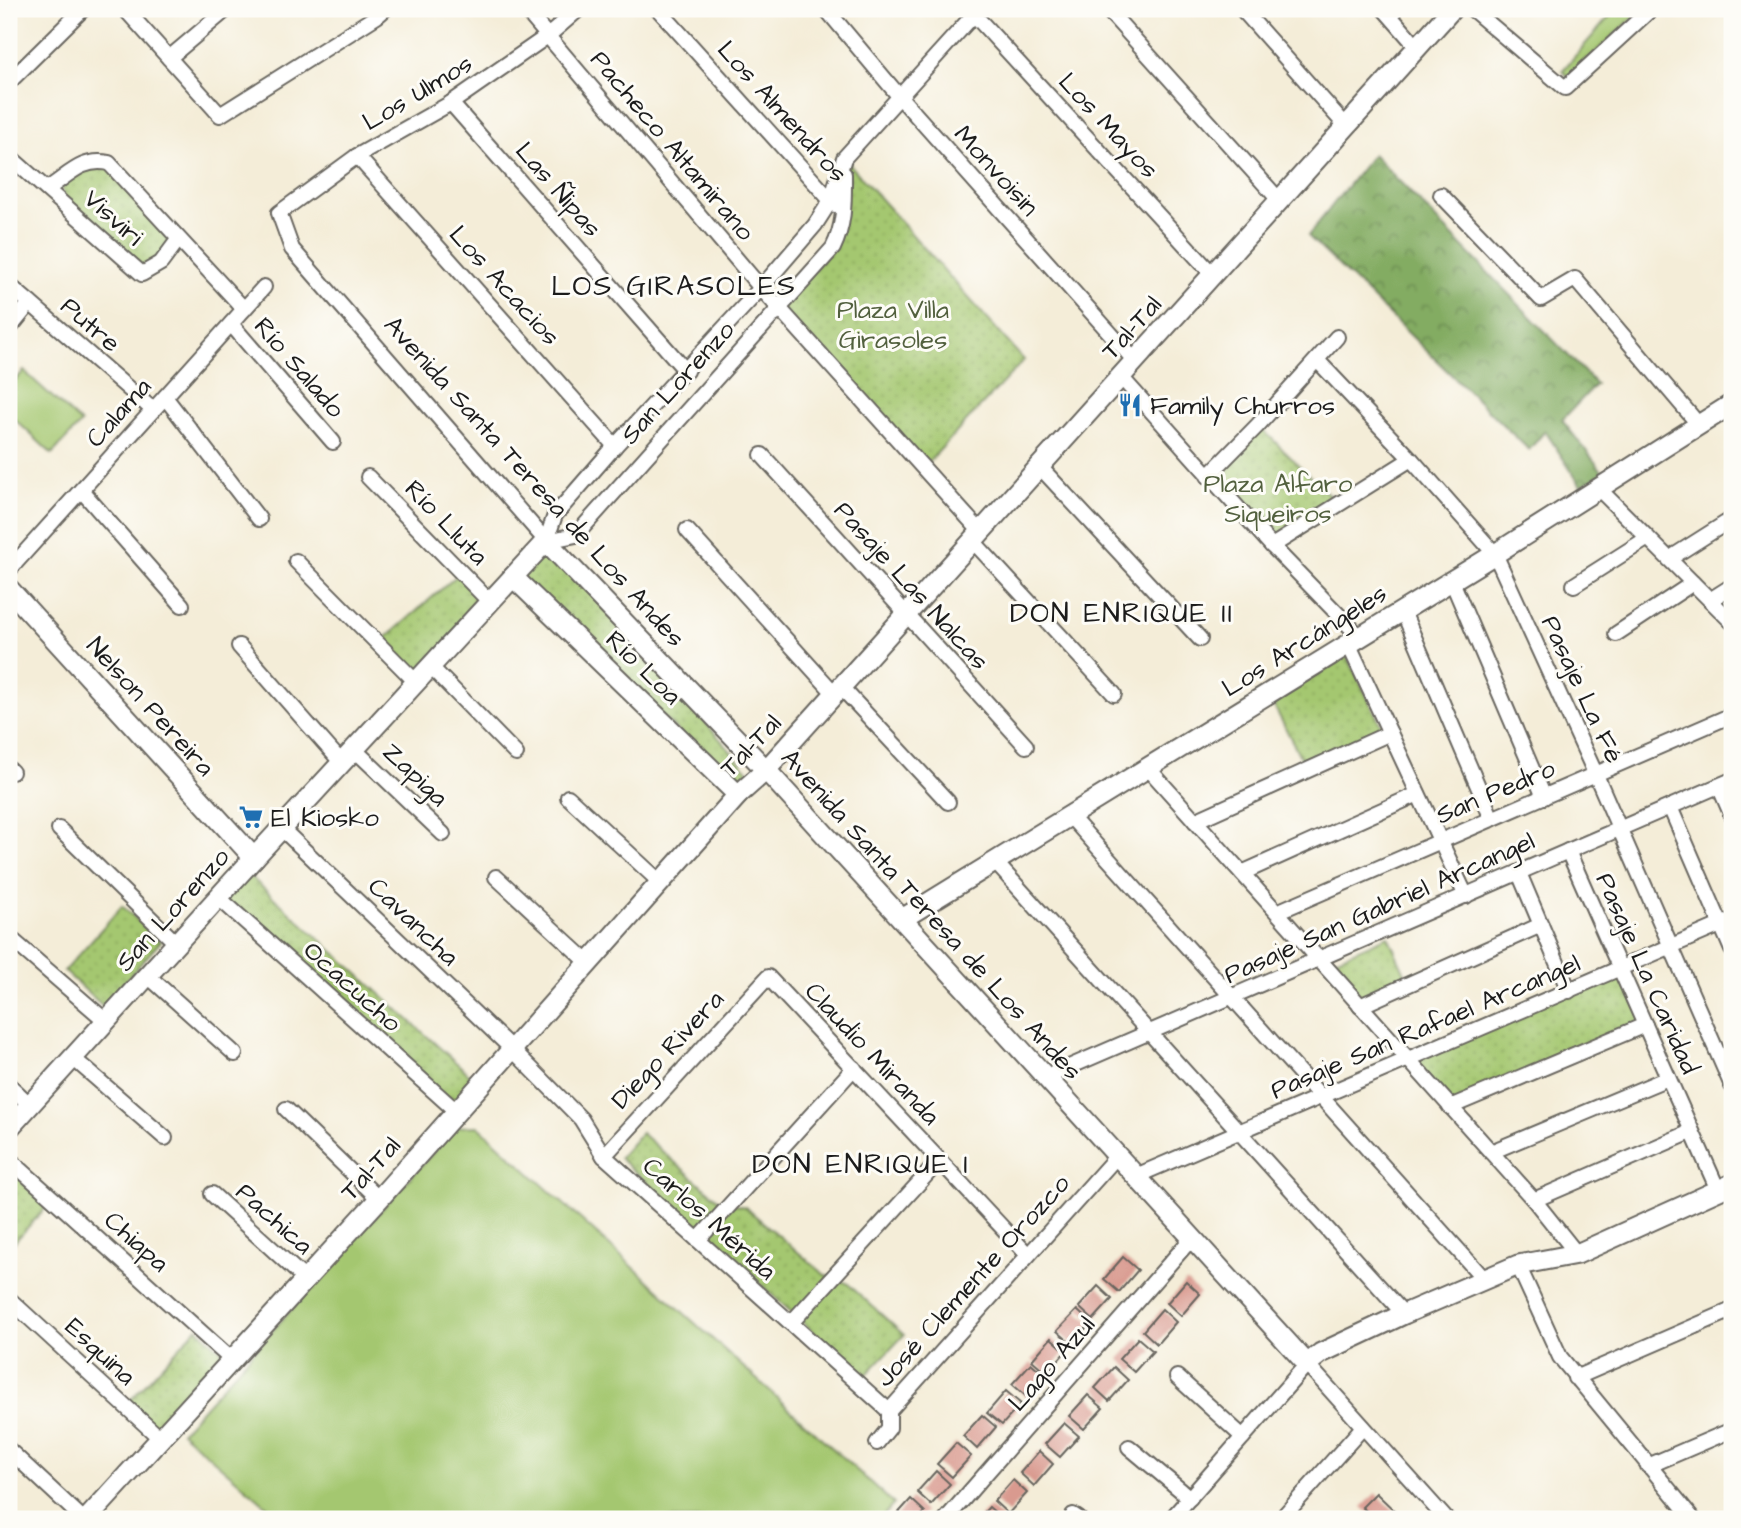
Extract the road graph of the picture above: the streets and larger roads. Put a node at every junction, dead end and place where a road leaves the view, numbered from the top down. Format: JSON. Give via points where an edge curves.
{"nodes":[{"id":1,"x":83,"y":9,"type":"edge"},
{"id":2,"x":125,"y":9,"type":"edge"},
{"id":3,"x":227,"y":9,"type":"edge"},
{"id":4,"x":385,"y":9,"type":"edge"},
{"id":5,"x":524,"y":9,"type":"edge"},
{"id":6,"x":579,"y":9,"type":"edge"},
{"id":7,"x":658,"y":9,"type":"edge"},
{"id":8,"x":826,"y":9,"type":"edge"},
{"id":9,"x":1107,"y":9,"type":"edge"},
{"id":10,"x":1242,"y":9,"type":"edge"},
{"id":11,"x":1384,"y":9,"type":"edge"},
{"id":12,"x":1452,"y":9,"type":"edge"},
{"id":13,"x":1472,"y":9,"type":"edge"},
{"id":14,"x":1651,"y":9,"type":"edge"},
{"id":15,"x":974,"y":10,"type":"edge"},
{"id":16,"x":549,"y":35,"type":"junction"},
{"id":17,"x":1418,"y":48,"type":"junction"},
{"id":18,"x":169,"y":58,"type":"junction"},
{"id":19,"x":9,"y":82,"type":"edge"},
{"id":20,"x":899,"y":96,"type":"junction"},
{"id":21,"x":451,"y":103,"type":"junction"},
{"id":22,"x":1347,"y":127,"type":"junction"},
{"id":23,"x":9,"y":156,"type":"edge"},
{"id":24,"x":357,"y":156,"type":"junction"},
{"id":25,"x":844,"y":158,"type":"junction"},
{"id":26,"x":47,"y":189,"type":"junction"},
{"id":27,"x":1441,"y":195,"type":"dead end"},
{"id":28,"x":831,"y":200,"type":"junction"},
{"id":29,"x":1280,"y":201,"type":"junction"},
{"id":30,"x":279,"y":213,"type":"joint"},
{"id":31,"x":844,"y":216,"type":"junction"},
{"id":32,"x":178,"y":240,"type":"junction"},
{"id":33,"x":1213,"y":275,"type":"junction"},
{"id":34,"x":9,"y":285,"type":"edge"},
{"id":35,"x":264,"y":288,"type":"dead end"},
{"id":36,"x":761,"y":288,"type":"junction"},
{"id":37,"x":30,"y":303,"type":"junction"},
{"id":38,"x":779,"y":308,"type":"junction"},
{"id":39,"x":244,"y":309,"type":"junction"},
{"id":40,"x":231,"y":324,"type":"junction"},
{"id":41,"x":9,"y":329,"type":"edge"},
{"id":42,"x":1337,"y":337,"type":"dead end"},
{"id":43,"x":1317,"y":360,"type":"junction"},
{"id":44,"x":1135,"y":361,"type":"junction"},
{"id":45,"x":686,"y":370,"type":"junction"},
{"id":46,"x":1121,"y":377,"type":"junction"},
{"id":47,"x":165,"y":397,"type":"junction"},
{"id":48,"x":1732,"y":404,"type":"edge"},
{"id":49,"x":153,"y":410,"type":"junction"},
{"id":50,"x":1699,"y":425,"type":"junction"},
{"id":51,"x":333,"y":442,"type":"dead end"},
{"id":52,"x":615,"y":446,"type":"junction"},
{"id":53,"x":762,"y":455,"type":"dead end"},
{"id":54,"x":1410,"y":459,"type":"junction"},
{"id":55,"x":1040,"y":467,"type":"junction"},
{"id":56,"x":1208,"y":476,"type":"junction"},
{"id":57,"x":368,"y":477,"type":"dead end"},
{"id":58,"x":1598,"y":488,"type":"junction"},
{"id":59,"x":81,"y":490,"type":"junction"},
{"id":60,"x":259,"y":519,"type":"dead end"},
{"id":61,"x":1732,"y":519,"type":"edge"},
{"id":62,"x":687,"y":530,"type":"dead end"},
{"id":63,"x":977,"y":537,"type":"junction"},
{"id":64,"x":1648,"y":538,"type":"junction"},
{"id":65,"x":546,"y":541,"type":"junction"},
{"id":66,"x":1272,"y":547,"type":"junction"},
{"id":67,"x":1495,"y":554,"type":"junction"},
{"id":68,"x":1669,"y":559,"type":"junction"},
{"id":69,"x":296,"y":561,"type":"dead end"},
{"id":70,"x":9,"y":569,"type":"edge"},
{"id":71,"x":513,"y":577,"type":"junction"},
{"id":72,"x":1451,"y":579,"type":"junction"},
{"id":73,"x":1693,"y":583,"type":"junction"},
{"id":74,"x":1574,"y":585,"type":"dead end"},
{"id":75,"x":1732,"y":586,"type":"edge"},
{"id":76,"x":9,"y":589,"type":"edge"},
{"id":77,"x":1710,"y":600,"type":"junction"},
{"id":78,"x":490,"y":602,"type":"junction"},
{"id":79,"x":182,"y":605,"type":"dead end"},
{"id":80,"x":1402,"y":609,"type":"junction"},
{"id":81,"x":905,"y":616,"type":"junction"},
{"id":82,"x":1732,"y":622,"type":"edge"},
{"id":83,"x":1616,"y":634,"type":"dead end"},
{"id":84,"x":1200,"y":639,"type":"dead end"},
{"id":85,"x":1354,"y":640,"type":"junction"},
{"id":86,"x":239,"y":646,"type":"dead end"},
{"id":87,"x":430,"y":666,"type":"junction"},
{"id":88,"x":416,"y":682,"type":"junction"},
{"id":89,"x":838,"y":690,"type":"junction"},
{"id":90,"x":1114,"y":694,"type":"dead end"},
{"id":91,"x":1732,"y":715,"type":"edge"},
{"id":92,"x":1390,"y":733,"type":"junction"},
{"id":93,"x":1026,"y":746,"type":"dead end"},
{"id":94,"x":516,"y":754,"type":"dead end"},
{"id":95,"x":348,"y":756,"type":"junction"},
{"id":96,"x":1148,"y":768,"type":"junction"},
{"id":97,"x":766,"y":770,"type":"junction"},
{"id":98,"x":1595,"y":775,"type":"junction"},
{"id":99,"x":1726,"y":783,"type":"edge"},
{"id":100,"x":1418,"y":794,"type":"junction"},
{"id":101,"x":738,"y":795,"type":"junction"},
{"id":102,"x":568,"y":797,"type":"dead end"},
{"id":103,"x":1544,"y":797,"type":"junction"},
{"id":104,"x":948,"y":802,"type":"dead end"},
{"id":105,"x":1670,"y":807,"type":"junction"},
{"id":106,"x":1070,"y":816,"type":"junction"},
{"id":107,"x":1732,"y":816,"type":"edge"},
{"id":108,"x":1492,"y":819,"type":"junction"},
{"id":109,"x":1195,"y":821,"type":"junction"},
{"id":110,"x":281,"y":828,"type":"junction"},
{"id":111,"x":59,"y":829,"type":"dead end"},
{"id":112,"x":1619,"y":829,"type":"junction"},
{"id":113,"x":443,"y":834,"type":"dead end"},
{"id":114,"x":1440,"y":842,"type":"junction"},
{"id":115,"x":1568,"y":851,"type":"junction"},
{"id":116,"x":254,"y":858,"type":"junction"},
{"id":117,"x":996,"y":863,"type":"junction"},
{"id":118,"x":1242,"y":873,"type":"junction"},
{"id":119,"x":1519,"y":873,"type":"junction"},
{"id":120,"x":496,"y":877,"type":"dead end"},
{"id":121,"x":661,"y":883,"type":"junction"},
{"id":122,"x":1466,"y":896,"type":"junction"},
{"id":123,"x":218,"y":897,"type":"junction"},
{"id":124,"x":1277,"y":912,"type":"junction"},
{"id":125,"x":902,"y":919,"type":"junction"},
{"id":126,"x":1727,"y":923,"type":"edge"},
{"id":127,"x":1541,"y":925,"type":"junction"},
{"id":128,"x":9,"y":937,"type":"edge"},
{"id":129,"x":176,"y":943,"type":"junction"},
{"id":130,"x":1670,"y":947,"type":"junction"},
{"id":131,"x":1732,"y":950,"type":"edge"},
{"id":132,"x":1319,"y":960,"type":"junction"},
{"id":133,"x":589,"y":963,"type":"junction"},
{"id":134,"x":1620,"y":969,"type":"junction"},
{"id":135,"x":147,"y":975,"type":"junction"},
{"id":136,"x":768,"y":977,"type":"joint"},
{"id":137,"x":1569,"y":990,"type":"junction"},
{"id":138,"x":1232,"y":998,"type":"junction"},
{"id":139,"x":1360,"y":1006,"type":"junction"},
{"id":140,"x":106,"y":1021,"type":"junction"},
{"id":141,"x":1644,"y":1025,"type":"junction"},
{"id":142,"x":1150,"y":1033,"type":"junction"},
{"id":143,"x":512,"y":1049,"type":"junction"},
{"id":144,"x":235,"y":1054,"type":"dead end"},
{"id":145,"x":72,"y":1058,"type":"junction"},
{"id":146,"x":1407,"y":1060,"type":"junction"},
{"id":147,"x":854,"y":1068,"type":"junction"},
{"id":148,"x":1046,"y":1077,"type":"junction"},
{"id":149,"x":1668,"y":1078,"type":"junction"},
{"id":150,"x":9,"y":1085,"type":"edge"},
{"id":151,"x":1732,"y":1086,"type":"edge"},
{"id":152,"x":1321,"y":1097,"type":"junction"},
{"id":153,"x":30,"y":1105,"type":"junction"},
{"id":154,"x":1450,"y":1107,"type":"junction"},
{"id":155,"x":286,"y":1109,"type":"dead end"},
{"id":156,"x":456,"y":1111,"type":"junction"},
{"id":157,"x":9,"y":1128,"type":"edge"},
{"id":158,"x":1691,"y":1132,"type":"junction"},
{"id":159,"x":1238,"y":1133,"type":"junction"},
{"id":160,"x":165,"y":1138,"type":"dead end"},
{"id":161,"x":1491,"y":1152,"type":"junction"},
{"id":162,"x":604,"y":1156,"type":"junction"},
{"id":163,"x":1117,"y":1156,"type":"junction"},
{"id":164,"x":9,"y":1159,"type":"edge"},
{"id":165,"x":939,"y":1161,"type":"junction"},
{"id":166,"x":1136,"y":1177,"type":"junction"},
{"id":167,"x":1725,"y":1187,"type":"edge"},
{"id":168,"x":212,"y":1195,"type":"dead end"},
{"id":169,"x":379,"y":1199,"type":"junction"},
{"id":170,"x":1534,"y":1200,"type":"junction"},
{"id":171,"x":1192,"y":1238,"type":"junction"},
{"id":172,"x":698,"y":1240,"type":"junction"},
{"id":173,"x":1577,"y":1254,"type":"junction"},
{"id":174,"x":1028,"y":1255,"type":"junction"},
{"id":175,"x":1518,"y":1265,"type":"junction"},
{"id":176,"x":305,"y":1279,"type":"junction"},
{"id":177,"x":1485,"y":1280,"type":"junction"},
{"id":178,"x":9,"y":1299,"type":"edge"},
{"id":179,"x":1732,"y":1310,"type":"edge"},
{"id":180,"x":1404,"y":1314,"type":"junction"},
{"id":181,"x":791,"y":1323,"type":"junction"},
{"id":182,"x":232,"y":1360,"type":"junction"},
{"id":183,"x":1307,"y":1364,"type":"junction"},
{"id":184,"x":1177,"y":1377,"type":"dead end"},
{"id":185,"x":1575,"y":1378,"type":"junction"},
{"id":186,"x":888,"y":1410,"type":"junction"},
{"id":187,"x":1363,"y":1427,"type":"junction"},
{"id":188,"x":1732,"y":1430,"type":"edge"},
{"id":189,"x":1243,"y":1437,"type":"junction"},
{"id":190,"x":161,"y":1439,"type":"junction"},
{"id":191,"x":877,"y":1443,"type":"dead end"},
{"id":192,"x":1129,"y":1447,"type":"dead end"},
{"id":193,"x":9,"y":1450,"type":"edge"},
{"id":194,"x":1648,"y":1466,"type":"junction"},
{"id":195,"x":1190,"y":1498,"type":"junction"},
{"id":196,"x":85,"y":1519,"type":"edge"},
{"id":197,"x":946,"y":1519,"type":"edge"},
{"id":198,"x":1171,"y":1519,"type":"edge"},
{"id":199,"x":1281,"y":1519,"type":"edge"},
{"id":200,"x":1446,"y":1519,"type":"edge"},
{"id":201,"x":1693,"y":1519,"type":"edge"}],
"edges":[{"from":1,"to":19,"type":"street"},
{"from":2,"to":18,"type":"street"},
{"from":3,"to":18,"type":"street"},
{"from":4,"to":18,"type":"street","via":[[220,115]]},
{"from":5,"to":16,"type":"street","name":"Pacheco Altamirano"},
{"from":6,"to":16,"type":"street","name":"Los Ulmos"},
{"from":7,"to":28,"type":"street","name":"Los Almendros"},
{"from":8,"to":20,"type":"street","name":"Monvoisin"},
{"from":9,"to":29,"type":"street"},
{"from":10,"to":22,"type":"street"},
{"from":11,"to":17,"type":"street"},
{"from":12,"to":17,"type":"street","name":"Tal-Tal"},
{"from":13,"to":14,"type":"street","via":[[1565,88]]},
{"from":15,"to":20,"type":"street","name":"San Lorenzo"},
{"from":15,"to":33,"type":"street","name":"Los Mayos"},
{"from":16,"to":21,"type":"street","name":"Los Ulmos"},
{"from":16,"to":36,"type":"street","name":"Pacheco Altamirano"},
{"from":17,"to":22,"type":"street","name":"Tal-Tal"},
{"from":20,"to":25,"type":"street","name":"San Lorenzo"},
{"from":20,"to":44,"type":"street","name":"Monvoisin"},
{"from":21,"to":24,"type":"street","name":"Los Ulmos"},
{"from":21,"to":45,"type":"street","name":"Las Ñipas"},
{"from":22,"to":29,"type":"street","name":"Tal-Tal"},
{"from":23,"to":26,"type":"street","name":"Visviri"},
{"from":24,"to":30,"type":"street","name":"Los Ulmos"},
{"from":24,"to":52,"type":"street","name":"Los Acacios"},
{"from":25,"to":28,"type":"street","name":"San Lorenzo"},
{"from":25,"to":31,"type":"street","name":"San Lorenzo"},
{"from":26,"to":32,"type":"street","name":"Visviri","via":[[74,168],[109,163]]},
{"from":26,"to":32,"type":"street","name":"Visviri","via":[[142,274],[161,263]]},
{"from":27,"to":50,"type":"street","via":[[1541,299],[1575,279]]},
{"from":28,"to":31,"type":"street","name":"Los Almendros"},
{"from":28,"to":36,"type":"street","name":"San Lorenzo"},
{"from":29,"to":33,"type":"street","name":"Tal-Tal"},
{"from":30,"to":65,"type":"street","name":"Avenida Santa Teresa de Los Andes","via":[[292,249]]},
{"from":31,"to":38,"type":"street","name":"San Lorenzo","via":[[833,248]]},
{"from":32,"to":39,"type":"street","name":"Visviri"},
{"from":33,"to":44,"type":"street","name":"Tal-Tal"},
{"from":34,"to":37,"type":"street","name":"Putre"},
{"from":35,"to":39,"type":"street","name":"Calama"},
{"from":36,"to":38,"type":"street","name":"Pacheco Altamirano"},
{"from":36,"to":45,"type":"street","name":"San Lorenzo"},
{"from":37,"to":41,"type":"street"},
{"from":37,"to":49,"type":"street","name":"Putre"},
{"from":38,"to":63,"type":"street","name":"Pacheco Altamirano"},
{"from":38,"to":65,"type":"street","name":"San Lorenzo","via":[[576,535]]},
{"from":39,"to":40,"type":"street","name":"Calama"},
{"from":40,"to":47,"type":"street","name":"Calama"},
{"from":40,"to":51,"type":"street","name":"Río Salado"},
{"from":42,"to":43,"type":"street"},
{"from":43,"to":54,"type":"street","name":"Pasaje La Fé"},
{"from":43,"to":56,"type":"street"},
{"from":44,"to":46,"type":"street","name":"Tal-Tal"},
{"from":45,"to":52,"type":"street","name":"San Lorenzo"},
{"from":46,"to":55,"type":"street","name":"Tal-Tal"},
{"from":46,"to":56,"type":"street"},
{"from":47,"to":49,"type":"street","name":"Calama"},
{"from":47,"to":60,"type":"street"},
{"from":48,"to":50,"type":"street","name":"Los Arcángeles"},
{"from":49,"to":59,"type":"street","name":"Calama"},
{"from":50,"to":58,"type":"street","name":"Los Arcángeles"},
{"from":52,"to":65,"type":"street","name":"San Lorenzo","via":[[555,515]]},
{"from":53,"to":81,"type":"street","name":"Pasaje Las Nalcas"},
{"from":54,"to":66,"type":"street"},
{"from":54,"to":67,"type":"street","name":"Pasaje La Fé"},
{"from":55,"to":63,"type":"street","name":"Tal-Tal"},
{"from":55,"to":84,"type":"street"},
{"from":56,"to":66,"type":"street"},
{"from":57,"to":78,"type":"street","name":"Río Lluta"},
{"from":58,"to":64,"type":"street"},
{"from":58,"to":67,"type":"street","name":"Los Arcángeles"},
{"from":59,"to":70,"type":"street","name":"Calama"},
{"from":59,"to":79,"type":"street"},
{"from":61,"to":68,"type":"street"},
{"from":62,"to":89,"type":"street"},
{"from":63,"to":81,"type":"street","name":"Tal-Tal"},
{"from":63,"to":90,"type":"street","name":"Pacheco Altamirano"},
{"from":64,"to":68,"type":"street"},
{"from":64,"to":74,"type":"street"},
{"from":65,"to":71,"type":"street","name":"San Lorenzo"},
{"from":65,"to":97,"type":"street","name":"Avenida Santa Teresa de Los Andes"},
{"from":66,"to":85,"type":"street"},
{"from":67,"to":72,"type":"street","name":"Los Arcángeles"},
{"from":67,"to":98,"type":"street","name":"Pasaje La Fé"},
{"from":68,"to":73,"type":"street"},
{"from":69,"to":88,"type":"street"},
{"from":71,"to":78,"type":"street","name":"San Lorenzo"},
{"from":71,"to":101,"type":"street","name":"Río Loa"},
{"from":72,"to":80,"type":"street","name":"Los Arcángeles"},
{"from":72,"to":103,"type":"street"},
{"from":73,"to":77,"type":"street"},
{"from":73,"to":83,"type":"street"},
{"from":75,"to":77,"type":"street"},
{"from":76,"to":116,"type":"street","name":"Nelson Pereira"},
{"from":77,"to":82,"type":"street"},
{"from":78,"to":87,"type":"street","name":"San Lorenzo"},
{"from":80,"to":85,"type":"street","name":"Los Arcángeles"},
{"from":80,"to":108,"type":"street"},
{"from":81,"to":89,"type":"street","name":"Tal-Tal"},
{"from":81,"to":93,"type":"street","name":"Pasaje Las Nalcas"},
{"from":85,"to":92,"type":"street"},
{"from":85,"to":96,"type":"street","name":"Los Arcángeles"},
{"from":86,"to":95,"type":"street","name":"Zapiga"},
{"from":87,"to":88,"type":"street","name":"San Lorenzo"},
{"from":87,"to":94,"type":"street"},
{"from":88,"to":95,"type":"street","name":"San Lorenzo"},
{"from":89,"to":97,"type":"street","name":"Tal-Tal"},
{"from":89,"to":104,"type":"street"},
{"from":91,"to":98,"type":"street","name":"San Pedro"},
{"from":92,"to":100,"type":"street"},
{"from":92,"to":109,"type":"street"},
{"from":95,"to":110,"type":"street","name":"San Lorenzo"},
{"from":95,"to":113,"type":"street","name":"Zapiga"},
{"from":96,"to":106,"type":"street","name":"Los Arcángeles"},
{"from":96,"to":109,"type":"street"},
{"from":97,"to":101,"type":"street","name":"Tal-Tal"},
{"from":97,"to":125,"type":"street","name":"Avenida Santa Teresa de Los Andes"},
{"from":98,"to":103,"type":"street","name":"San Pedro"},
{"from":98,"to":112,"type":"street","name":"Pasaje La Fé"},
{"from":99,"to":105,"type":"street","name":"Pasaje San Gabriel Arcangel"},
{"from":99,"to":107,"type":"street"},
{"from":100,"to":114,"type":"street"},
{"from":100,"to":118,"type":"street"},
{"from":101,"to":121,"type":"street","name":"Tal-Tal"},
{"from":102,"to":121,"type":"street"},
{"from":103,"to":108,"type":"street","name":"San Pedro"},
{"from":105,"to":112,"type":"street","name":"Pasaje San Gabriel Arcangel"},
{"from":105,"to":126,"type":"street"},
{"from":106,"to":117,"type":"street","name":"Los Arcángeles"},
{"from":106,"to":138,"type":"street"},
{"from":108,"to":114,"type":"street","name":"San Pedro"},
{"from":109,"to":118,"type":"street"},
{"from":110,"to":116,"type":"street","name":"San Lorenzo"},
{"from":110,"to":143,"type":"street","name":"Cavancha"},
{"from":111,"to":129,"type":"street"},
{"from":112,"to":115,"type":"street","name":"Pasaje San Gabriel Arcangel"},
{"from":112,"to":130,"type":"street","name":"Pasaje La Fé"},
{"from":114,"to":122,"type":"street"},
{"from":114,"to":124,"type":"street","name":"San Pedro"},
{"from":115,"to":119,"type":"street","name":"Pasaje San Gabriel Arcangel"},
{"from":115,"to":134,"type":"street","name":"Pasaje La Caridad"},
{"from":116,"to":123,"type":"street","name":"San Lorenzo"},
{"from":117,"to":125,"type":"street","name":"Los Arcángeles"},
{"from":117,"to":142,"type":"street"},
{"from":118,"to":124,"type":"street"},
{"from":119,"to":122,"type":"street","name":"Pasaje San Gabriel Arcangel"},
{"from":119,"to":127,"type":"street"},
{"from":120,"to":133,"type":"street"},
{"from":121,"to":133,"type":"street","name":"Tal-Tal"},
{"from":122,"to":132,"type":"street","name":"Pasaje San Gabriel Arcangel"},
{"from":123,"to":129,"type":"street","name":"San Lorenzo"},
{"from":123,"to":156,"type":"street","name":"Ocacucho"},
{"from":124,"to":132,"type":"street"},
{"from":125,"to":148,"type":"street","name":"Avenida Santa Teresa de Los Andes"},
{"from":126,"to":130,"type":"street","name":"Pasaje San Rafael Arcangel"},
{"from":126,"to":131,"type":"street"},
{"from":127,"to":137,"type":"street"},
{"from":127,"to":139,"type":"street"},
{"from":128,"to":140,"type":"street"},
{"from":129,"to":135,"type":"street","name":"San Lorenzo"},
{"from":130,"to":134,"type":"street","name":"Pasaje San Rafael Arcangel"},
{"from":130,"to":151,"type":"street","name":"Pasaje La Fé"},
{"from":132,"to":138,"type":"street","name":"Pasaje San Gabriel Arcangel"},
{"from":132,"to":139,"type":"street"},
{"from":133,"to":143,"type":"street","name":"Tal-Tal"},
{"from":134,"to":137,"type":"street","name":"Pasaje San Rafael Arcangel"},
{"from":134,"to":141,"type":"street","name":"Pasaje La Caridad"},
{"from":135,"to":140,"type":"street","name":"San Lorenzo"},
{"from":135,"to":144,"type":"street"},
{"from":136,"to":147,"type":"street","name":"Claudio Miranda"},
{"from":136,"to":162,"type":"street","name":"Diego Rivera"},
{"from":137,"to":146,"type":"street","name":"Pasaje San Rafael Arcangel"},
{"from":138,"to":142,"type":"street","name":"Pasaje San Gabriel Arcangel"},
{"from":138,"to":152,"type":"street"},
{"from":139,"to":146,"type":"street"},
{"from":140,"to":145,"type":"street","name":"San Lorenzo"},
{"from":141,"to":149,"type":"street","name":"Pasaje La Caridad"},
{"from":141,"to":154,"type":"street"},
{"from":142,"to":148,"type":"street","name":"Pasaje San Gabriel Arcangel"},
{"from":142,"to":159,"type":"street"},
{"from":143,"to":156,"type":"street","name":"Tal-Tal"},
{"from":143,"to":162,"type":"street","name":"Carlos Mérida","via":[[581,1119]]},
{"from":145,"to":153,"type":"street","name":"San Lorenzo"},
{"from":145,"to":160,"type":"street"},
{"from":146,"to":152,"type":"street","name":"Pasaje San Rafael Arcangel"},
{"from":146,"to":154,"type":"street"},
{"from":147,"to":165,"type":"street","name":"Claudio Miranda"},
{"from":147,"to":172,"type":"street"},
{"from":148,"to":163,"type":"street","name":"Avenida Santa Teresa de Los Andes"},
{"from":149,"to":158,"type":"street","name":"Pasaje La Caridad"},
{"from":149,"to":161,"type":"street"},
{"from":150,"to":153,"type":"street"},
{"from":152,"to":159,"type":"street","name":"Pasaje San Rafael Arcangel"},
{"from":152,"to":177,"type":"street"},
{"from":153,"to":157,"type":"street","name":"San Lorenzo"},
{"from":154,"to":161,"type":"street"},
{"from":155,"to":169,"type":"street"},
{"from":156,"to":169,"type":"street","name":"Tal-Tal"},
{"from":158,"to":167,"type":"street","name":"Pasaje La Caridad"},
{"from":158,"to":170,"type":"street"},
{"from":159,"to":166,"type":"street","name":"Pasaje San Rafael Arcangel"},
{"from":159,"to":180,"type":"street"},
{"from":161,"to":170,"type":"street"},
{"from":162,"to":172,"type":"street","name":"Carlos Mérida"},
{"from":163,"to":166,"type":"street","name":"Avenida Santa Teresa de Los Andes"},
{"from":163,"to":174,"type":"street","name":"José Clemente Orozco"},
{"from":164,"to":182,"type":"street","name":"Chiapa"},
{"from":165,"to":174,"type":"street","name":"Claudio Miranda"},
{"from":165,"to":181,"type":"street"},
{"from":166,"to":171,"type":"street","name":"Avenida Santa Teresa de Los Andes"},
{"from":167,"to":173,"type":"street"},
{"from":168,"to":176,"type":"street","name":"Pachica"},
{"from":169,"to":176,"type":"street","name":"Tal-Tal"},
{"from":170,"to":173,"type":"street"},
{"from":171,"to":183,"type":"street","name":"Avenida Santa Teresa de Los Andes"},
{"from":171,"to":197,"type":"street","name":"Lago Azul"},
{"from":172,"to":181,"type":"street","name":"Carlos Mérida"},
{"from":173,"to":175,"type":"street"},
{"from":174,"to":186,"type":"street","name":"José Clemente Orozco"},
{"from":175,"to":177,"type":"street"},
{"from":175,"to":185,"type":"street","via":[[1554,1347]]},
{"from":176,"to":182,"type":"street","name":"Tal-Tal"},
{"from":177,"to":180,"type":"street"},
{"from":178,"to":190,"type":"street","name":"Esquina"},
{"from":179,"to":185,"type":"street"},
{"from":180,"to":183,"type":"street"},
{"from":181,"to":186,"type":"street","name":"Carlos Mérida"},
{"from":182,"to":190,"type":"street","name":"Tal-Tal"},
{"from":183,"to":187,"type":"street","name":"Avenida Santa Teresa de Los Andes"},
{"from":183,"to":189,"type":"street"},
{"from":184,"to":189,"type":"street"},
{"from":185,"to":194,"type":"street"},
{"from":186,"to":191,"type":"street","name":"José Clemente Orozco","via":[[889,1427]]},
{"from":187,"to":199,"type":"street"},
{"from":187,"to":200,"type":"street","name":"Avenida Santa Teresa de Los Andes"},
{"from":188,"to":194,"type":"street"},
{"from":189,"to":195,"type":"street"},
{"from":190,"to":196,"type":"street","name":"Tal-Tal"},
{"from":192,"to":195,"type":"street"},
{"from":193,"to":196,"type":"street"},
{"from":194,"to":201,"type":"street"},
{"from":195,"to":198,"type":"street"}]}
